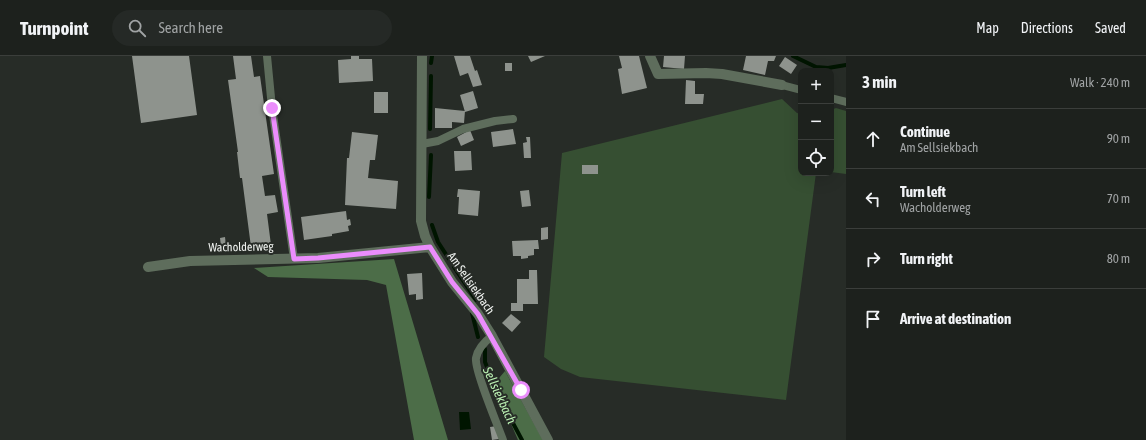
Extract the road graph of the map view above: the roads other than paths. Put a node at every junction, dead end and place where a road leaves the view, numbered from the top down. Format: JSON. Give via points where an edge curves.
{"nodes":[{"id":1,"x":267,"y":56,"type":"edge"},
{"id":2,"x":422,"y":56,"type":"edge"},
{"id":3,"x":650,"y":56,"type":"edge"},
{"id":4,"x":782,"y":85,"type":"joint"},
{"id":5,"x":798,"y":89,"type":"edge"},
{"id":6,"x":834,"y":99,"type":"edge"},
{"id":7,"x":846,"y":102,"type":"edge"},
{"id":8,"x":513,"y":119,"type":"dead end"},
{"id":9,"x":422,"y":144,"type":"junction"},
{"id":10,"x":430,"y":247,"type":"junction"},
{"id":11,"x":294,"y":259,"type":"junction"},
{"id":12,"x":148,"y":267,"type":"dead end"},
{"id":13,"x":492,"y":336,"type":"junction"},
{"id":14,"x":503,"y":440,"type":"edge"},
{"id":15,"x":548,"y":440,"type":"edge"}],
"edges":[{"from":1,"to":11,"type":"lane"},
{"from":2,"to":9,"type":"street","name":"Am Sellsiekbach"},
{"from":3,"to":4,"type":"street","via":[[658,74],[714,73]]},
{"from":4,"to":5,"type":"lane"},
{"from":6,"to":7,"type":"lane"},
{"from":8,"to":9,"type":"lane","via":[[463,129],[438,141]]},
{"from":9,"to":10,"type":"street","name":"Am Sellsiekbach","via":[[421,221]]},
{"from":10,"to":11,"type":"street","name":"Wacholderweg"},
{"from":10,"to":13,"type":"street","name":"Am Sellsiekbach"},
{"from":11,"to":12,"type":"street","name":"Wacholderweg","via":[[190,261]]},
{"from":13,"to":14,"type":"lane","via":[[480,347],[476,360],[480,379]]},
{"from":13,"to":15,"type":"street","name":"Am Sellsiekbach"}]}
